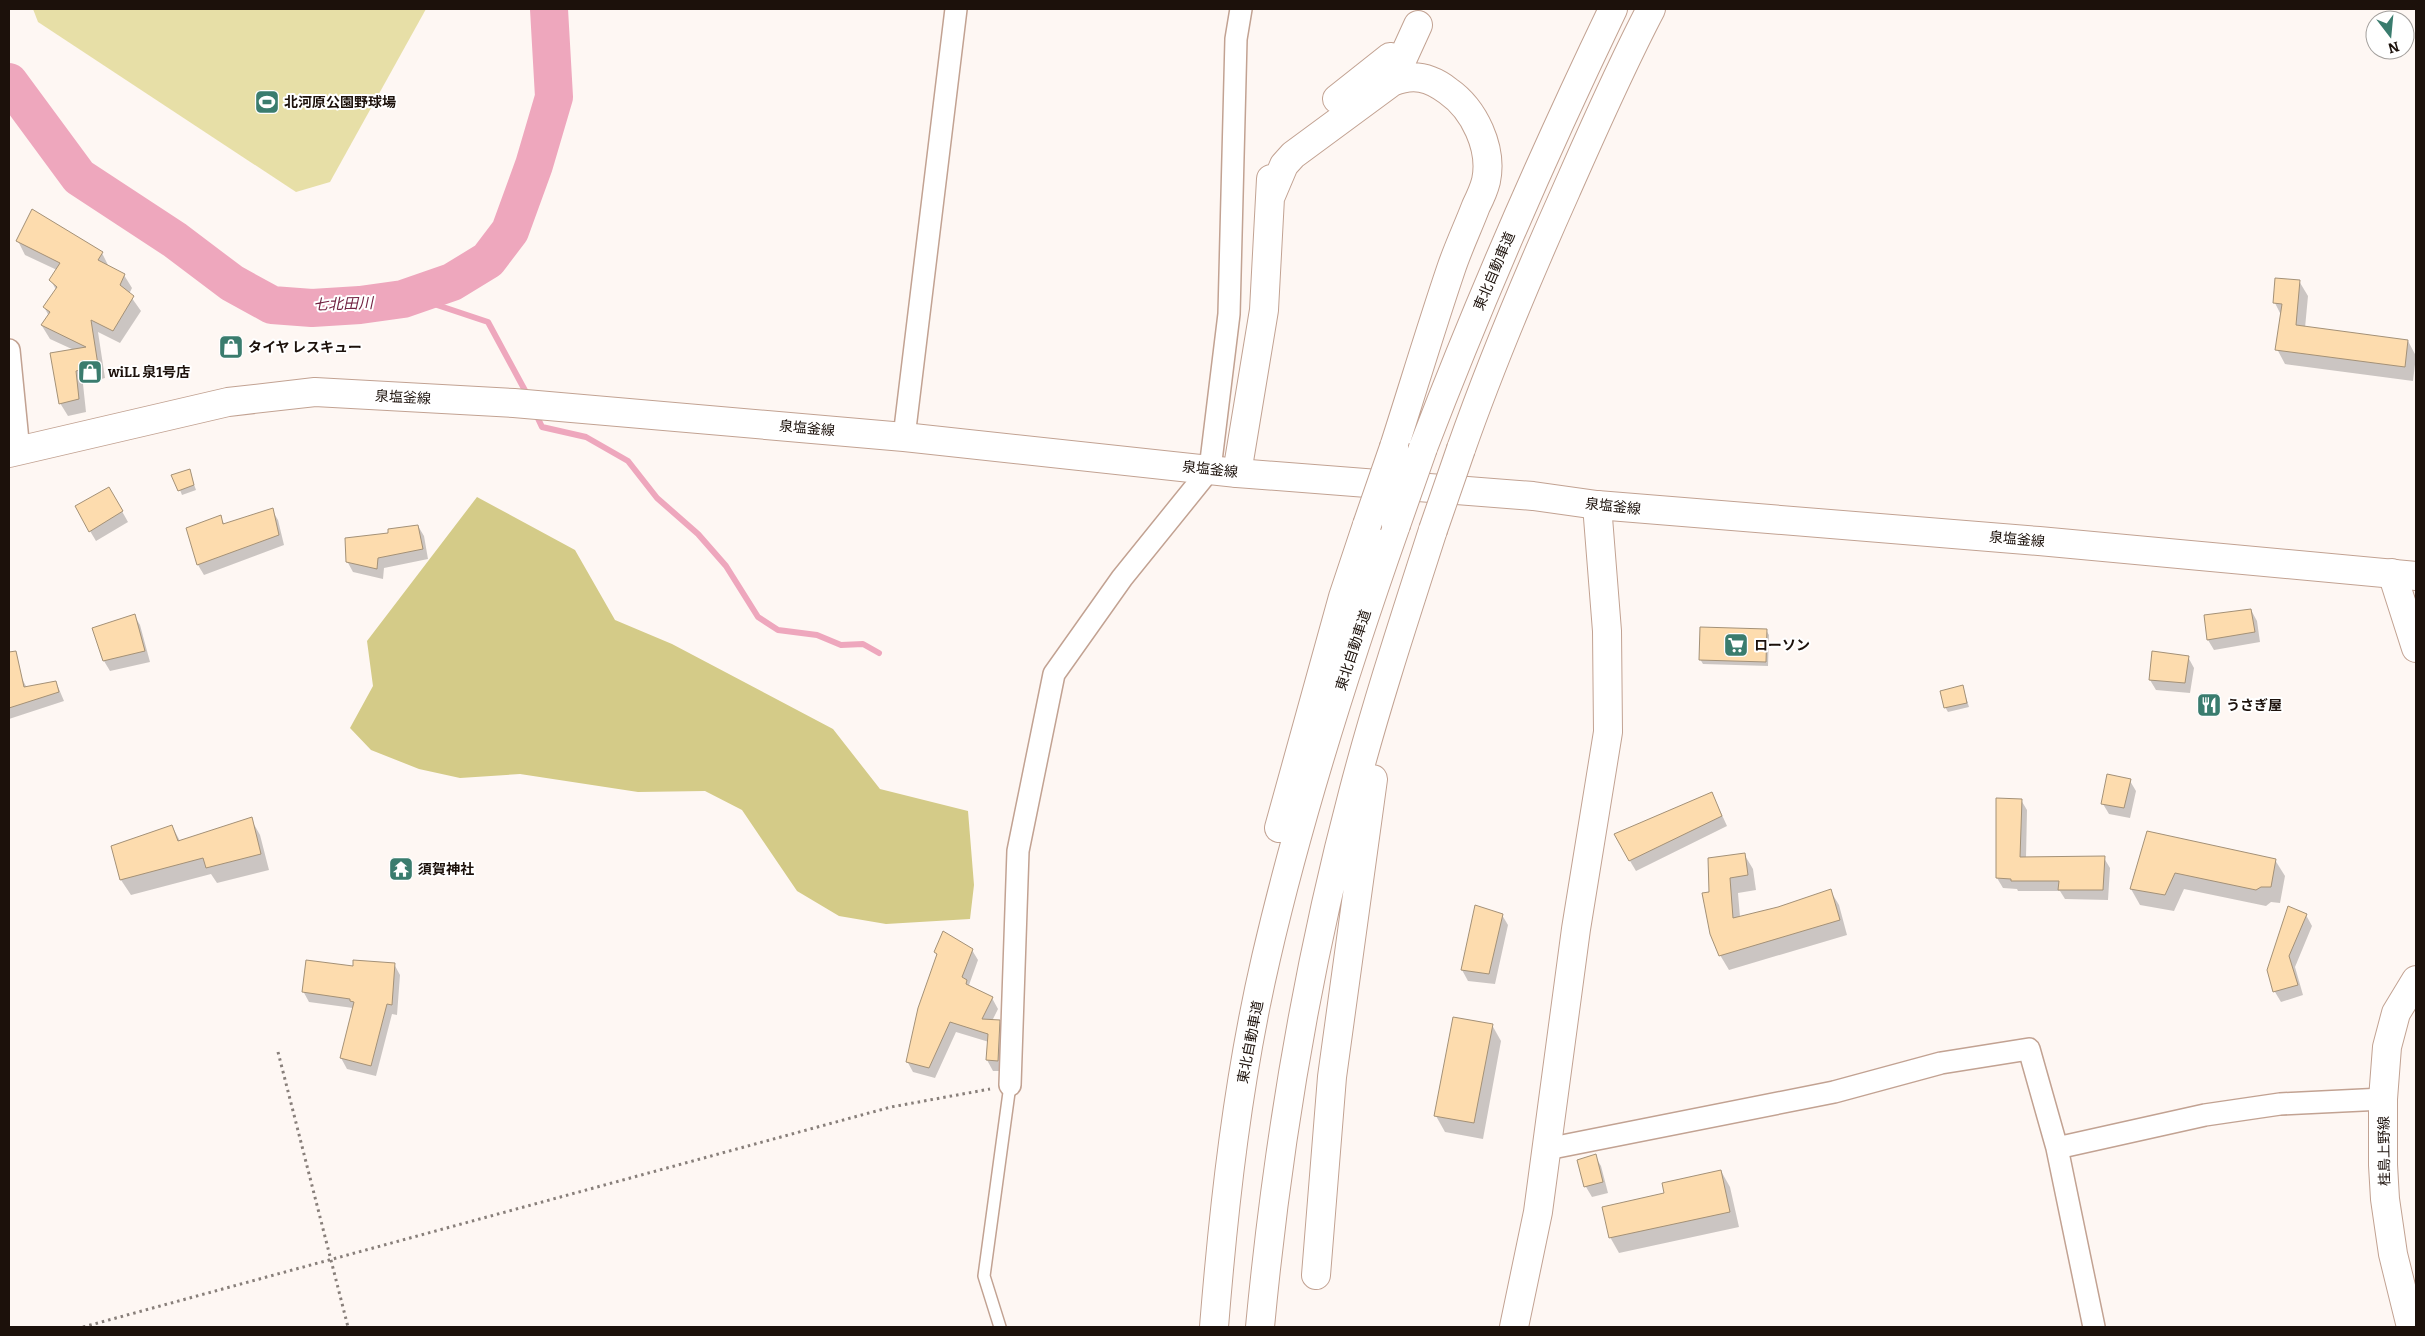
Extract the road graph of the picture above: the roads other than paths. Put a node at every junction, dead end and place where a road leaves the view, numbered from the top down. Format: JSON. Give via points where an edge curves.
{"nodes":[{"id":1,"x":956,"y":9,"type":"edge"},
{"id":2,"x":1241,"y":9,"type":"edge"},
{"id":3,"x":1613,"y":9,"type":"edge"},
{"id":4,"x":1651,"y":9,"type":"edge"},
{"id":5,"x":1418,"y":25,"type":"dead end"},
{"id":6,"x":1391,"y":69,"type":"junction"},
{"id":7,"x":9,"y":350,"type":"edge"},
{"id":8,"x":904,"y":437,"type":"junction"},
{"id":9,"x":14,"y":452,"type":"edge"},
{"id":10,"x":1210,"y":469,"type":"junction"},
{"id":11,"x":1237,"y":472,"type":"junction"},
{"id":12,"x":1598,"y":505,"type":"junction"},
{"id":13,"x":2404,"y":575,"type":"edge"},
{"id":14,"x":1402,"y":627,"type":"junction"},
{"id":15,"x":2416,"y":648,"type":"edge"},
{"id":16,"x":2416,"y":980,"type":"edge"},
{"id":17,"x":1242,"y":1079,"type":"junction"},
{"id":18,"x":1010,"y":1085,"type":"joint"},
{"id":19,"x":2383,"y":1099,"type":"junction"},
{"id":20,"x":2057,"y":1148,"type":"junction"},
{"id":21,"x":1547,"y":1149,"type":"junction"},
{"id":22,"x":1316,"y":1275,"type":"dead end"},
{"id":23,"x":1000,"y":1327,"type":"edge"},
{"id":24,"x":1214,"y":1327,"type":"edge"},
{"id":25,"x":1260,"y":1327,"type":"edge"},
{"id":26,"x":1514,"y":1327,"type":"edge"},
{"id":27,"x":2094,"y":1327,"type":"edge"},
{"id":28,"x":2411,"y":1327,"type":"edge"}],
"edges":[{"from":1,"to":8,"type":"street"},
{"from":2,"to":10,"type":"street","via":[[1236,39],[1229,314]]},
{"from":3,"to":17,"type":"main road","name":"東北自動車道","bridge":true,"via":[[1500,255],[1396,525],[1330,721],[1291,856]]},
{"from":4,"to":14,"type":"main road","bridge":true,"via":[[1531,268],[1488,374]]},
{"from":5,"to":6,"type":"main road"},
{"from":6,"to":11,"type":"main road","via":[[1292,155],[1284,165],[1270,198],[1264,310]]},
{"from":6,"to":17,"type":"main road","bridge":true,"via":[[1404,76],[1431,80],[1465,105],[1480,132],[1486,156],[1486,180],[1451,268],[1343,597],[1275,844],[1258,941]]},
{"from":7,"to":9,"type":"street"},
{"from":8,"to":9,"type":"main road","name":"泉塩釜線","via":[[514,403],[315,392],[228,402]]},
{"from":8,"to":10,"type":"main road","name":"泉塩釜線"},
{"from":10,"to":11,"type":"main road","name":"泉塩釜線"},
{"from":10,"to":18,"type":"street","via":[[1122,578],[1054,674],[1018,851]]},
{"from":11,"to":12,"type":"main road","name":"泉塩釜線","via":[[1524,495]]},
{"from":12,"to":13,"type":"main road","name":"泉塩釜線"},
{"from":12,"to":21,"type":"main road","via":[[1608,732],[1576,929]]},
{"from":13,"to":15,"type":"main road"},
{"from":14,"to":22,"type":"main road","via":[[1370,796],[1332,1077]]},
{"from":14,"to":25,"type":"main road","via":[[1353,793],[1312,980],[1278,1184]]},
{"from":16,"to":19,"type":"main road","name":"桂島上野線","via":[[2396,1012],[2387,1047]]},
{"from":17,"to":24,"type":"main road","name":"東北自動車道"},
{"from":18,"to":23,"type":"lane","via":[[984,1276]]},
{"from":19,"to":20,"type":"street","via":[[2280,1104],[2205,1115]]},
{"from":19,"to":28,"type":"main road","name":"桂島上野線","via":[[2385,1199],[2393,1254]]},
{"from":20,"to":21,"type":"street","via":[[2029,1050],[1941,1063],[1834,1092]]},
{"from":20,"to":27,"type":"street"},
{"from":21,"to":26,"type":"main road","via":[[1538,1212]]}]}
